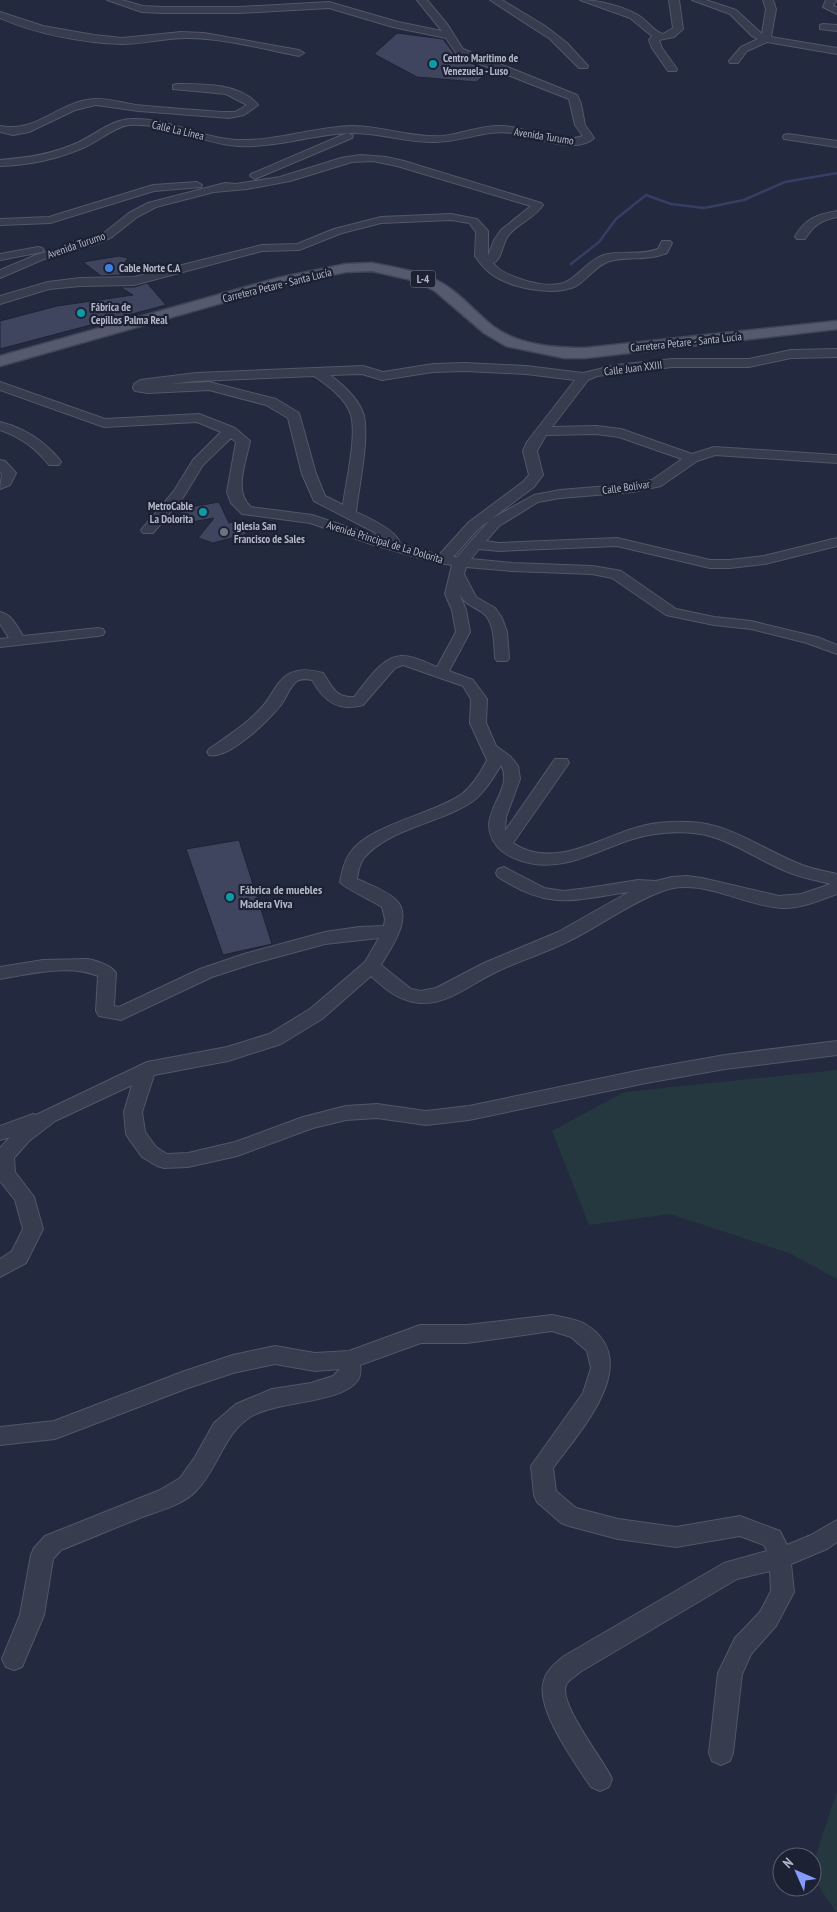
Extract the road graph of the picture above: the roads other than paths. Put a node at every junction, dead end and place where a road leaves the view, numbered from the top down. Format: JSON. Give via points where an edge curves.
{"nodes":[{"id":1,"x":112,"y":0,"type":"edge"},
{"id":2,"x":422,"y":0,"type":"edge"},
{"id":3,"x":495,"y":0,"type":"edge"},
{"id":4,"x":585,"y":0,"type":"edge"},
{"id":5,"x":674,"y":0,"type":"edge"},
{"id":6,"x":697,"y":0,"type":"edge"},
{"id":7,"x":768,"y":0,"type":"edge"},
{"id":8,"x":831,"y":0,"type":"edge"},
{"id":9,"x":837,"y":11,"type":"edge"},
{"id":10,"x":0,"y":15,"type":"edge"},
{"id":11,"x":822,"y":27,"type":"dead end"},
{"id":12,"x":837,"y":28,"type":"edge"},
{"id":13,"x":448,"y":35,"type":"junction"},
{"id":14,"x":657,"y":36,"type":"junction"},
{"id":15,"x":766,"y":39,"type":"junction"},
{"id":16,"x":833,"y":46,"type":"edge"},
{"id":17,"x":299,"y":53,"type":"dead end"},
{"id":18,"x":734,"y":61,"type":"dead end"},
{"id":19,"x":583,"y":66,"type":"dead end"},
{"id":20,"x":672,"y":69,"type":"dead end"},
{"id":21,"x":177,"y":87,"type":"dead end"},
{"id":22,"x":0,"y":129,"type":"edge"},
{"id":23,"x":363,"y":131,"type":"junction"},
{"id":24,"x":788,"y":137,"type":"dead end"},
{"id":25,"x":837,"y":144,"type":"edge"},
{"id":26,"x":0,"y":163,"type":"edge"},
{"id":27,"x":257,"y":175,"type":"junction"},
{"id":28,"x":214,"y":188,"type":"junction"},
{"id":29,"x":837,"y":214,"type":"edge"},
{"id":30,"x":0,"y":222,"type":"edge"},
{"id":31,"x":800,"y":237,"type":"dead end"},
{"id":32,"x":666,"y":243,"type":"dead end"},
{"id":33,"x":78,"y":245,"type":"junction"},
{"id":34,"x":0,"y":257,"type":"edge"},
{"id":35,"x":486,"y":261,"type":"junction"},
{"id":36,"x":0,"y":274,"type":"edge"},
{"id":37,"x":0,"y":300,"type":"edge"},
{"id":38,"x":837,"y":325,"type":"edge"},
{"id":39,"x":837,"y":353,"type":"edge"},
{"id":40,"x":0,"y":361,"type":"edge"},
{"id":41,"x":318,"y":373,"type":"junction"},
{"id":42,"x":584,"y":377,"type":"junction"},
{"id":43,"x":0,"y":386,"type":"edge"},
{"id":44,"x":0,"y":426,"type":"edge"},
{"id":45,"x":230,"y":431,"type":"junction"},
{"id":46,"x":541,"y":431,"type":"junction"},
{"id":47,"x":692,"y":458,"type":"junction"},
{"id":48,"x":837,"y":459,"type":"edge"},
{"id":49,"x":54,"y":462,"type":"dead end"},
{"id":50,"x":0,"y":464,"type":"edge"},
{"id":51,"x":0,"y":485,"type":"edge"},
{"id":52,"x":349,"y":512,"type":"junction"},
{"id":53,"x":148,"y":530,"type":"dead end"},
{"id":54,"x":837,"y":542,"type":"edge"},
{"id":55,"x":477,"y":544,"type":"junction"},
{"id":56,"x":402,"y":548,"type":"junction"},
{"id":57,"x":442,"y":560,"type":"junction"},
{"id":58,"x":459,"y":569,"type":"junction"},
{"id":59,"x":0,"y":616,"type":"edge"},
{"id":60,"x":98,"y":632,"type":"dead end"},
{"id":61,"x":18,"y":641,"type":"junction"},
{"id":62,"x":0,"y":643,"type":"edge"},
{"id":63,"x":833,"y":647,"type":"edge"},
{"id":64,"x":502,"y":658,"type":"dead end"},
{"id":65,"x":440,"y":673,"type":"junction"},
{"id":66,"x":490,"y":749,"type":"junction"},
{"id":67,"x":215,"y":752,"type":"dead end"},
{"id":68,"x":561,"y":764,"type":"dead end"},
{"id":69,"x":504,"y":844,"type":"junction"},
{"id":70,"x":504,"y":874,"type":"dead end"},
{"id":71,"x":837,"y":880,"type":"edge"},
{"id":72,"x":659,"y":885,"type":"junction"},
{"id":73,"x":837,"y":888,"type":"edge"},
{"id":74,"x":391,"y":932,"type":"junction"},
{"id":75,"x":371,"y":966,"type":"junction"},
{"id":76,"x":0,"y":973,"type":"edge"},
{"id":77,"x":837,"y":1048,"type":"edge"},
{"id":78,"x":146,"y":1071,"type":"junction"},
{"id":79,"x":48,"y":1116,"type":"junction"},
{"id":80,"x":0,"y":1133,"type":"edge"},
{"id":81,"x":0,"y":1269,"type":"edge"},
{"id":82,"x":350,"y":1360,"type":"junction"},
{"id":83,"x":0,"y":1436,"type":"edge"},
{"id":84,"x":837,"y":1530,"type":"edge"},
{"id":85,"x":780,"y":1558,"type":"junction"},
{"id":86,"x":14,"y":1659,"type":"dead end"},
{"id":87,"x":721,"y":1753,"type":"dead end"},
{"id":88,"x":600,"y":1779,"type":"dead end"}],
"edges":[{"from":1,"to":13,"type":"street","via":[[142,9],[162,10],[329,5],[396,25]]},
{"from":2,"to":13,"type":"street"},
{"from":3,"to":19,"type":"street","via":[[556,37]]},
{"from":4,"to":14,"type":"street","via":[[641,20]]},
{"from":5,"to":14,"type":"street","via":[[678,29],[671,35]]},
{"from":6,"to":15,"type":"street","via":[[733,12],[755,34]]},
{"from":7,"to":15,"type":"street","via":[[771,9]]},
{"from":8,"to":9,"type":"street","via":[[828,7]]},
{"from":10,"to":17,"type":"street","via":[[29,25],[100,39],[123,41],[208,36]]},
{"from":11,"to":12,"type":"street"},
{"from":13,"to":23,"type":"street","name":"Avenida Turumo","via":[[459,51],[470,57],[573,97],[578,105],[581,126],[589,138],[583,141],[563,140],[500,129],[444,139]]},
{"from":14,"to":20,"type":"street","via":[[654,40],[657,48]]},
{"from":15,"to":16,"type":"street","via":[[805,46]]},
{"from":15,"to":18,"type":"street","via":[[744,49]]},
{"from":21,"to":22,"type":"street","via":[[217,89],[249,100],[253,105],[235,115],[221,116],[82,102],[36,127],[11,132]]},
{"from":23,"to":26,"type":"street","name":"Calle La Línea","via":[[343,130],[237,143],[148,123],[126,122],[52,156]]},
{"from":23,"to":27,"type":"street","name":"Avenida Turumo"},
{"from":24,"to":25,"type":"street"},
{"from":27,"to":28,"type":"street","name":"Avenida Turumo"},
{"from":27,"to":30,"type":"street","via":[[225,182],[153,188],[50,220]]},
{"from":28,"to":33,"type":"street","name":"Avenida Turumo","via":[[152,205],[108,235]]},
{"from":28,"to":35,"type":"street","via":[[234,188],[302,175],[341,161],[380,159],[537,205],[530,215],[512,225],[499,238],[493,259]]},
{"from":29,"to":31,"type":"street","via":[[812,222]]},
{"from":32,"to":35,"type":"street","via":[[663,251],[653,256],[606,258],[569,284],[549,288],[509,278],[493,270]]},
{"from":33,"to":34,"type":"street"},
{"from":33,"to":36,"type":"street","name":"Avenida Turumo"},
{"from":35,"to":37,"type":"street","via":[[481,256],[482,231],[473,221],[451,217],[394,218],[338,231],[298,247],[262,248],[134,281],[48,286]]},
{"from":38,"to":40,"type":"main road","name":"Carretera Petare - Santa Lucía","number":"L-4","via":[[564,353],[512,343],[489,330],[440,288],[421,278],[372,267],[346,268],[283,281]]},
{"from":39,"to":42,"type":"street","name":"Calle Juan XXIII","via":[[792,354],[749,363],[672,363],[616,368]]},
{"from":41,"to":42,"type":"street","via":[[363,370],[382,376],[433,368],[464,368],[526,370]]},
{"from":41,"to":52,"type":"street","via":[[334,384],[356,414],[359,433]]},
{"from":41,"to":52,"type":"street","via":[[196,377],[140,384],[139,388],[209,386],[271,402],[294,416],[308,474],[320,498]]},
{"from":42,"to":46,"type":"street"},
{"from":43,"to":45,"type":"street","via":[[104,423],[199,418]]},
{"from":44,"to":49,"type":"street","via":[[45,450]]},
{"from":45,"to":53,"type":"street","via":[[198,463],[180,493]]},
{"from":45,"to":56,"type":"street","name":"Avenida Principal de La Dolorita","via":[[243,442],[234,492],[247,511],[312,519]]},
{"from":46,"to":47,"type":"street","via":[[621,433]]},
{"from":46,"to":57,"type":"street","via":[[530,452],[536,475],[529,484],[474,525]]},
{"from":47,"to":48,"type":"street","name":"Calle Bolívar","via":[[714,451]]},
{"from":47,"to":55,"type":"street","name":"Calle Bolívar","via":[[656,483],[534,499],[494,523]]},
{"from":50,"to":51,"type":"street","via":[[9,473]]},
{"from":52,"to":56,"type":"street","via":[[379,529]]},
{"from":54,"to":55,"type":"street","via":[[765,560],[730,564],[710,564],[617,542],[499,547]]},
{"from":55,"to":58,"type":"street","name":"Calle Bolívar"},
{"from":56,"to":57,"type":"street","name":"Avenida Principal de La Dolorita"},
{"from":57,"to":58,"type":"street","name":"Avenida Principal de La Dolorita"},
{"from":58,"to":63,"type":"street","name":"Avenida Principal de La Dolorita","via":[[512,567],[616,574],[671,612],[750,625]]},
{"from":58,"to":64,"type":"street","via":[[470,600],[490,611],[495,618],[500,632]]},
{"from":58,"to":65,"type":"street","via":[[452,594],[464,632]]},
{"from":59,"to":61,"type":"street"},
{"from":60,"to":61,"type":"street"},
{"from":61,"to":62,"type":"street"},
{"from":65,"to":66,"type":"street","via":[[468,683],[479,699],[478,723]]},
{"from":65,"to":67,"type":"street","via":[[403,660],[390,665],[358,702],[343,703],[332,699],[318,676],[306,673],[291,679],[260,719]]},
{"from":66,"to":69,"type":"street","via":[[504,758],[511,768],[512,778],[497,818],[497,835]]},
{"from":66,"to":74,"type":"street","via":[[495,760],[469,796],[433,816],[387,835],[358,854],[348,882],[390,904],[394,919]]},
{"from":68,"to":69,"type":"street"},
{"from":69,"to":71,"type":"street","via":[[516,852],[541,860],[564,857],[642,831],[680,826],[705,827],[732,836],[791,867]]},
{"from":70,"to":72,"type":"street","via":[[550,895],[583,896],[637,885]]},
{"from":72,"to":73,"type":"street","via":[[678,882],[698,884],[778,902],[796,902]]},
{"from":72,"to":75,"type":"street","via":[[563,937],[488,968],[452,989],[426,996],[411,995],[396,988]]},
{"from":74,"to":75,"type":"street"},
{"from":74,"to":76,"type":"street","via":[[325,938],[250,958],[206,973],[121,1014],[105,1012],[107,973],[88,965],[43,966]]},
{"from":75,"to":78,"type":"street","via":[[316,1014],[275,1039],[228,1054]]},
{"from":77,"to":78,"type":"street","via":[[725,1062],[468,1113],[426,1118],[377,1111],[346,1113],[310,1122],[237,1149],[188,1160],[164,1161],[149,1152],[136,1134],[133,1112]]},
{"from":78,"to":79,"type":"street"},
{"from":79,"to":80,"type":"street"},
{"from":79,"to":81,"type":"street","via":[[22,1136],[4,1156],[5,1174],[24,1197],[33,1229],[19,1257]]},
{"from":82,"to":83,"type":"street","via":[[315,1362],[275,1356],[233,1364],[55,1430]]},
{"from":82,"to":85,"type":"street","via":[[420,1334],[467,1334],[552,1323],[578,1330],[596,1347],[601,1368],[592,1397],[542,1466],[545,1495],[569,1516],[618,1529],[676,1536],[740,1526],[772,1538]]},
{"from":82,"to":86,"type":"street","via":[[350,1375],[340,1383],[311,1392],[272,1398],[244,1410],[222,1429],[188,1485],[168,1497],[53,1543],[42,1555],[32,1615]]},
{"from":84,"to":85,"type":"street","via":[[819,1542]]},
{"from":85,"to":87,"type":"street","via":[[783,1592],[768,1618],[743,1646],[730,1673]]},
{"from":85,"to":88,"type":"street","via":[[732,1570],[572,1664],[555,1680],[553,1693],[564,1719]]}]}
